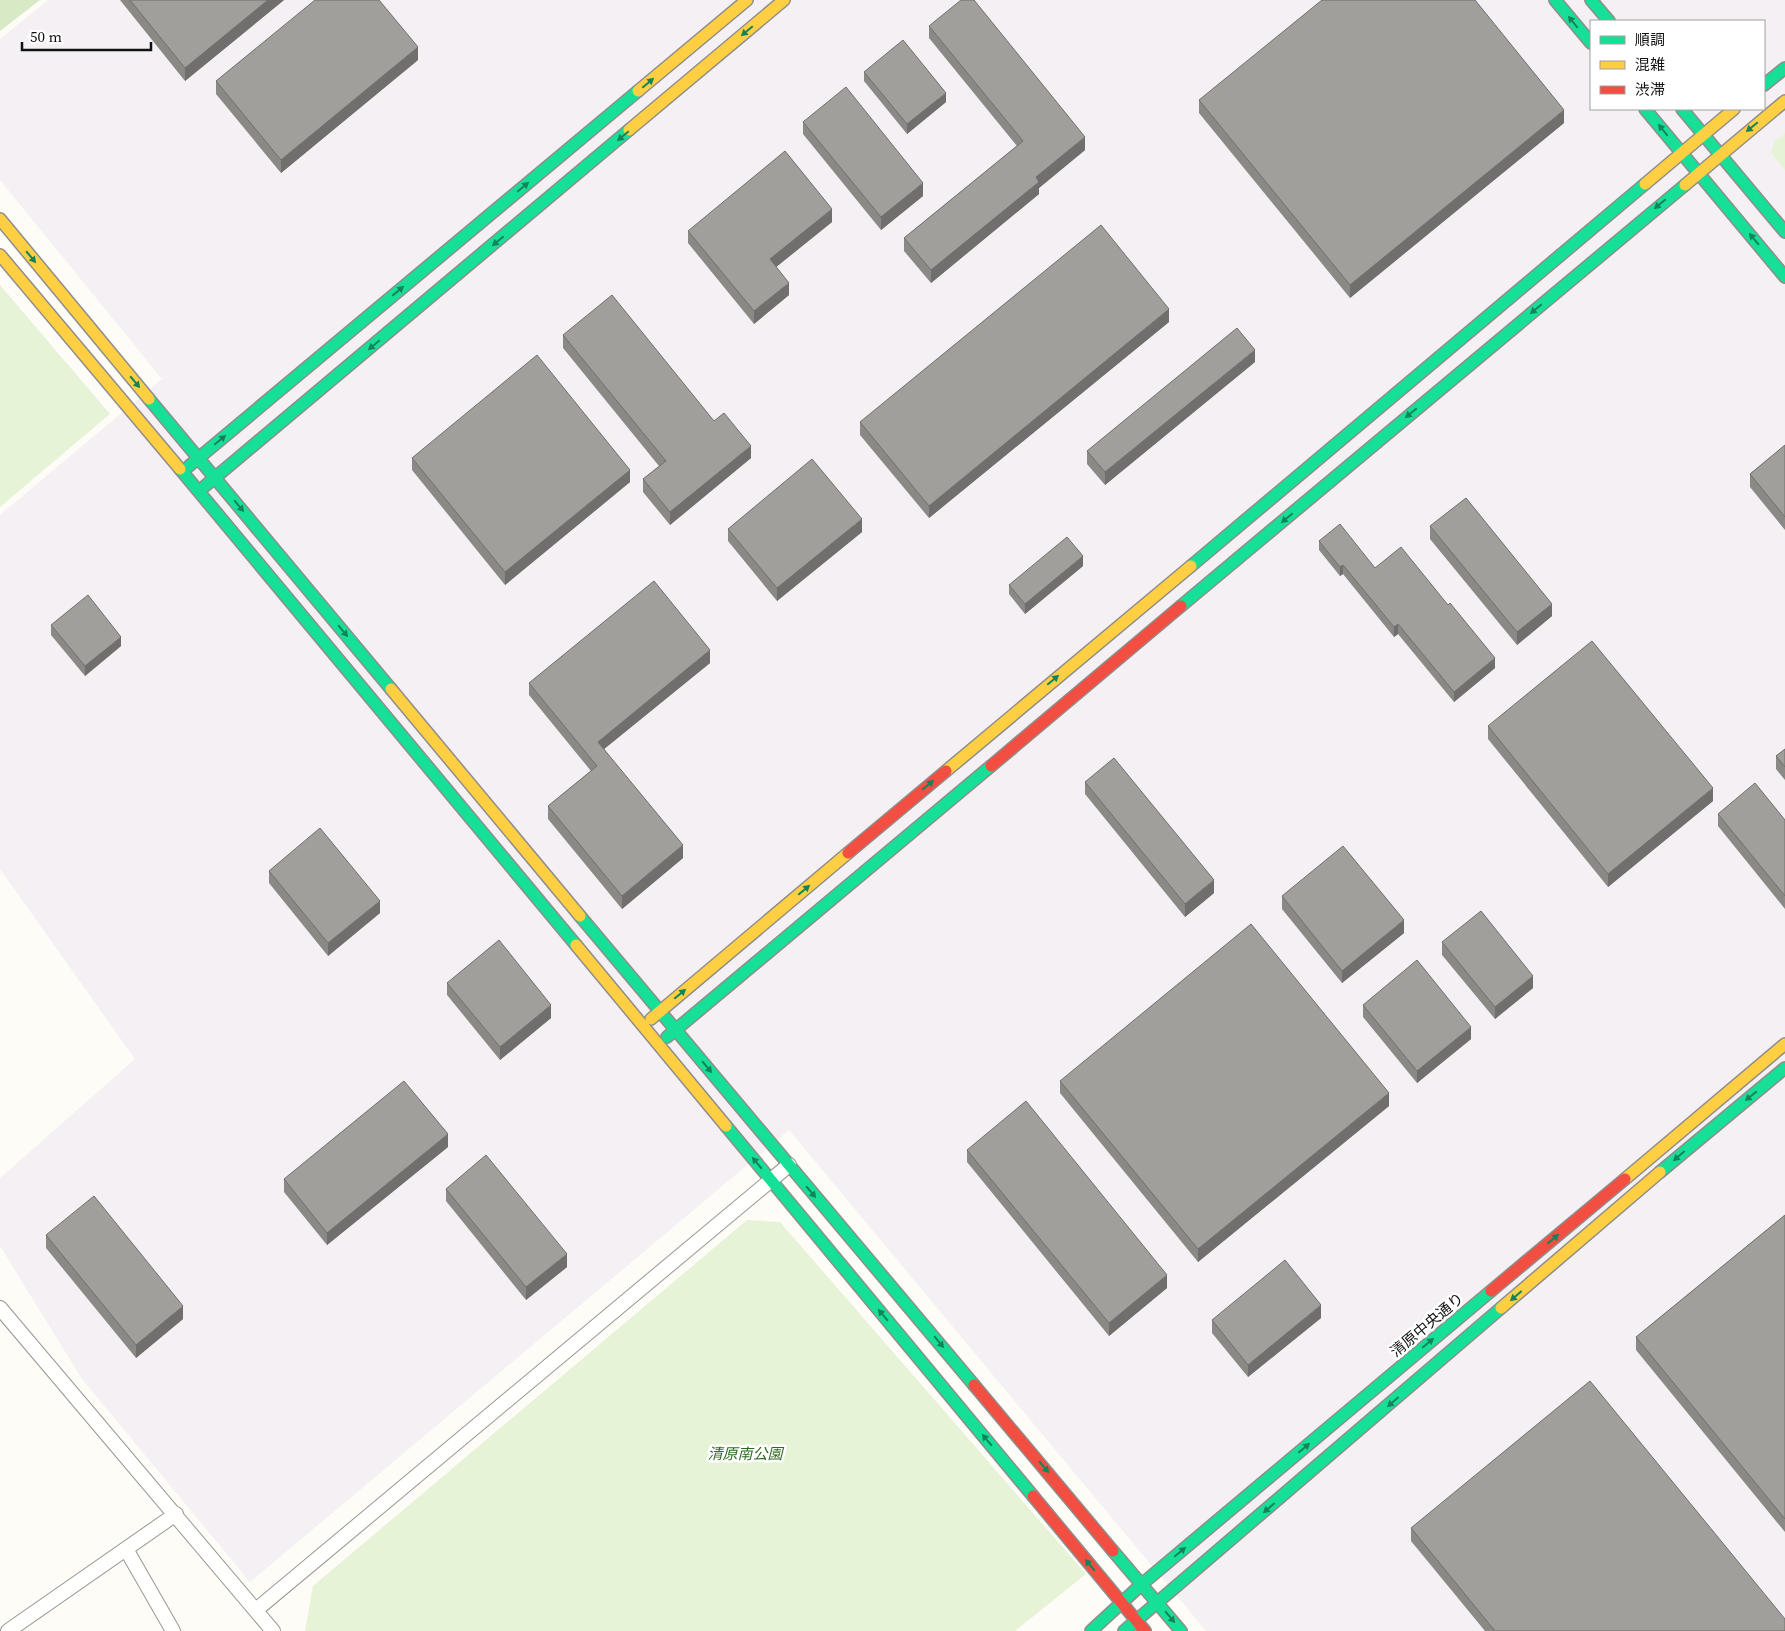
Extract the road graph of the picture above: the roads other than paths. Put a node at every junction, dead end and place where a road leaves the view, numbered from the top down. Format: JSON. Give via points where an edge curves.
{"nodes":[{"id":1,"x":747,"y":0,"type":"edge"},
{"id":2,"x":784,"y":0,"type":"edge"},
{"id":3,"x":1556,"y":0,"type":"edge"},
{"id":4,"x":1591,"y":0,"type":"edge"},
{"id":5,"x":1608,"y":20,"type":"edge"},
{"id":6,"x":1590,"y":43,"type":"edge"},
{"id":7,"x":1785,"y":68,"type":"edge"},
{"id":8,"x":1765,"y":84,"type":"edge"},
{"id":9,"x":1785,"y":101,"type":"edge"},
{"id":10,"x":1646,"y":110,"type":"edge"},
{"id":11,"x":1683,"y":110,"type":"edge"},
{"id":12,"x":1733,"y":110,"type":"edge"},
{"id":13,"x":1703,"y":133,"type":"junction"},
{"id":14,"x":1680,"y":152,"type":"junction"},
{"id":15,"x":1720,"y":154,"type":"junction"},
{"id":16,"x":1698,"y":173,"type":"junction"},
{"id":17,"x":0,"y":219,"type":"edge"},
{"id":18,"x":1785,"y":232,"type":"edge"},
{"id":19,"x":0,"y":255,"type":"edge"},
{"id":20,"x":1785,"y":277,"type":"edge"},
{"id":21,"x":198,"y":458,"type":"junction"},
{"id":22,"x":183,"y":472,"type":"junction"},
{"id":23,"x":216,"y":478,"type":"junction"},
{"id":24,"x":199,"y":491,"type":"junction"},
{"id":25,"x":660,"y":1011,"type":"junction"},
{"id":26,"x":643,"y":1026,"type":"junction"},
{"id":27,"x":676,"y":1030,"type":"junction"},
{"id":28,"x":658,"y":1044,"type":"junction"},
{"id":29,"x":1785,"y":1044,"type":"edge"},
{"id":30,"x":1785,"y":1068,"type":"edge"},
{"id":31,"x":789,"y":1165,"type":"junction"},
{"id":32,"x":771,"y":1180,"type":"junction"},
{"id":33,"x":0,"y":1308,"type":"edge"},
{"id":34,"x":176,"y":1514,"type":"junction"},
{"id":35,"x":126,"y":1549,"type":"junction"},
{"id":36,"x":1142,"y":1584,"type":"junction"},
{"id":37,"x":1158,"y":1602,"type":"junction"},
{"id":38,"x":1122,"y":1603,"type":"junction"},
{"id":39,"x":256,"y":1610,"type":"junction"},
{"id":40,"x":1136,"y":1620,"type":"junction"},
{"id":41,"x":8,"y":1631,"type":"edge"},
{"id":42,"x":172,"y":1631,"type":"edge"},
{"id":43,"x":273,"y":1631,"type":"edge"},
{"id":44,"x":1091,"y":1631,"type":"edge"},
{"id":45,"x":1124,"y":1631,"type":"edge"},
{"id":46,"x":1145,"y":1631,"type":"edge"},
{"id":47,"x":1182,"y":1631,"type":"edge"}],
"edges":[{"from":21,"to":1,"type":"street","one_way":true},
{"from":2,"to":23,"type":"street","one_way":true},
{"from":6,"to":3,"type":"street","one_way":true},
{"from":4,"to":5,"type":"street"},
{"from":7,"to":8,"type":"street"},
{"from":9,"to":15,"type":"street","one_way":true},
{"from":14,"to":10,"type":"street","one_way":true},
{"from":11,"to":13,"type":"street"},
{"from":12,"to":13,"type":"street"},
{"from":13,"to":14,"type":"street"},
{"from":13,"to":15,"type":"street"},
{"from":14,"to":16,"type":"street"},
{"from":25,"to":14,"type":"street","one_way":true},
{"from":15,"to":16,"type":"street"},
{"from":15,"to":18,"type":"street"},
{"from":20,"to":16,"type":"street","one_way":true},
{"from":16,"to":27,"type":"street","one_way":true},
{"from":17,"to":21,"type":"street","one_way":true},
{"from":19,"to":22,"type":"street"},
{"from":21,"to":22,"type":"street"},
{"from":21,"to":23,"type":"street"},
{"from":22,"to":24,"type":"street"},
{"from":23,"to":24,"type":"street"},
{"from":23,"to":25,"type":"street","one_way":true},
{"from":24,"to":26,"type":"street"},
{"from":25,"to":26,"type":"street"},
{"from":25,"to":27,"type":"street"},
{"from":26,"to":28,"type":"street"},
{"from":27,"to":28,"type":"street"},
{"from":27,"to":31,"type":"street","one_way":true},
{"from":32,"to":28,"type":"street","one_way":true},
{"from":36,"to":29,"type":"street","name":"清原中央通り","one_way":true},
{"from":30,"to":37,"type":"street","one_way":true},
{"from":31,"to":32,"type":"street"},
{"from":31,"to":36,"type":"street","one_way":true},
{"from":38,"to":32,"type":"street","one_way":true},
{"from":32,"to":39,"type":"street"},
{"from":33,"to":34,"type":"street"},
{"from":34,"to":35,"type":"street"},
{"from":34,"to":39,"type":"street"},
{"from":35,"to":41,"type":"street"},
{"from":35,"to":42,"type":"street"},
{"from":36,"to":37,"type":"street"},
{"from":36,"to":38,"type":"street","name":"清原中央通り"},
{"from":37,"to":40,"type":"street"},
{"from":37,"to":47,"type":"street","one_way":true},
{"from":38,"to":40,"type":"street"},
{"from":38,"to":44,"type":"street","name":"清原中央通り"},
{"from":39,"to":43,"type":"street"},
{"from":40,"to":45,"type":"street"},
{"from":40,"to":46,"type":"street"}]}
